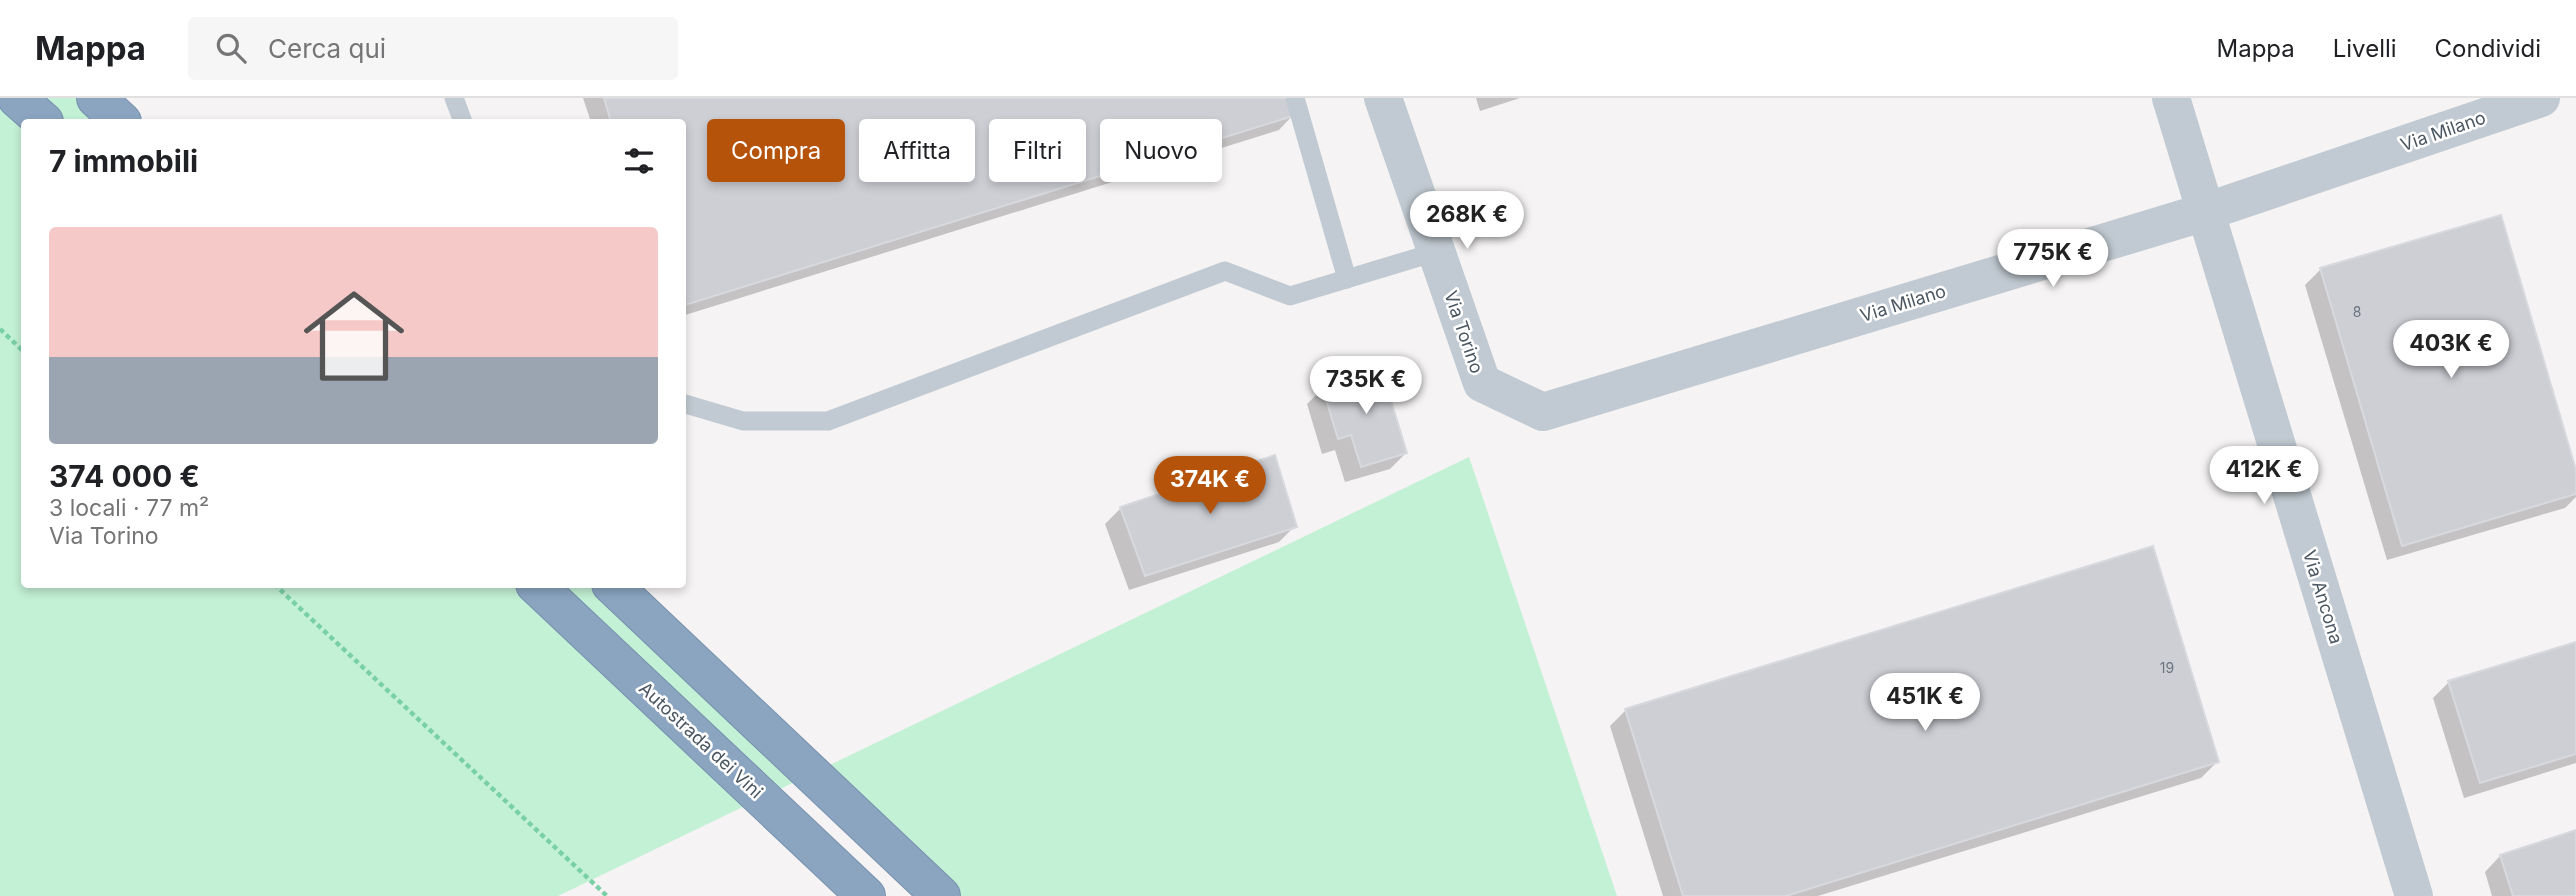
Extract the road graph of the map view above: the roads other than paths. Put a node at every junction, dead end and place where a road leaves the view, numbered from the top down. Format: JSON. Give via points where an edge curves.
{"nodes":[{"id":1,"x":18,"y":98,"type":"edge"},
{"id":2,"x":96,"y":98,"type":"edge"},
{"id":3,"x":454,"y":98,"type":"edge"},
{"id":4,"x":1295,"y":98,"type":"edge"},
{"id":5,"x":1383,"y":98,"type":"edge"},
{"id":6,"x":2171,"y":98,"type":"edge"},
{"id":7,"x":2541,"y":98,"type":"edge"},
{"id":8,"x":41,"y":119,"type":"edge"},
{"id":9,"x":119,"y":119,"type":"edge"},
{"id":10,"x":462,"y":119,"type":"edge"},
{"id":11,"x":2205,"y":212,"type":"junction"},
{"id":12,"x":1436,"y":252,"type":"junction"},
{"id":13,"x":1347,"y":279,"type":"junction"},
{"id":14,"x":686,"y":404,"type":"edge"},
{"id":15,"x":1543,"y":412,"type":"joint"},
{"id":16,"x":539,"y":588,"type":"edge"},
{"id":17,"x":615,"y":588,"type":"edge"},
{"id":18,"x":866,"y":896,"type":"edge"},
{"id":19,"x":941,"y":896,"type":"edge"},
{"id":20,"x":2414,"y":896,"type":"edge"}],
"edges":[{"from":1,"to":8,"type":"highway"},
{"from":2,"to":9,"type":"highway"},
{"from":3,"to":10,"type":"lane"},
{"from":4,"to":13,"type":"lane"},
{"from":5,"to":12,"type":"street","name":"Via Torino"},
{"from":6,"to":11,"type":"street","name":"Via Ancona"},
{"from":7,"to":11,"type":"street","name":"Via Milano"},
{"from":11,"to":15,"type":"street","name":"Via Milano"},
{"from":11,"to":20,"type":"street","name":"Via Ancona"},
{"from":12,"to":13,"type":"lane"},
{"from":12,"to":15,"type":"street","name":"Via Torino","via":[[1482,383]]},
{"from":13,"to":14,"type":"lane","via":[[1290,296],[1225,271],[828,421],[743,421]]},
{"from":16,"to":18,"type":"highway","name":"Autostrada dei Vini"},
{"from":17,"to":19,"type":"highway"}]}
